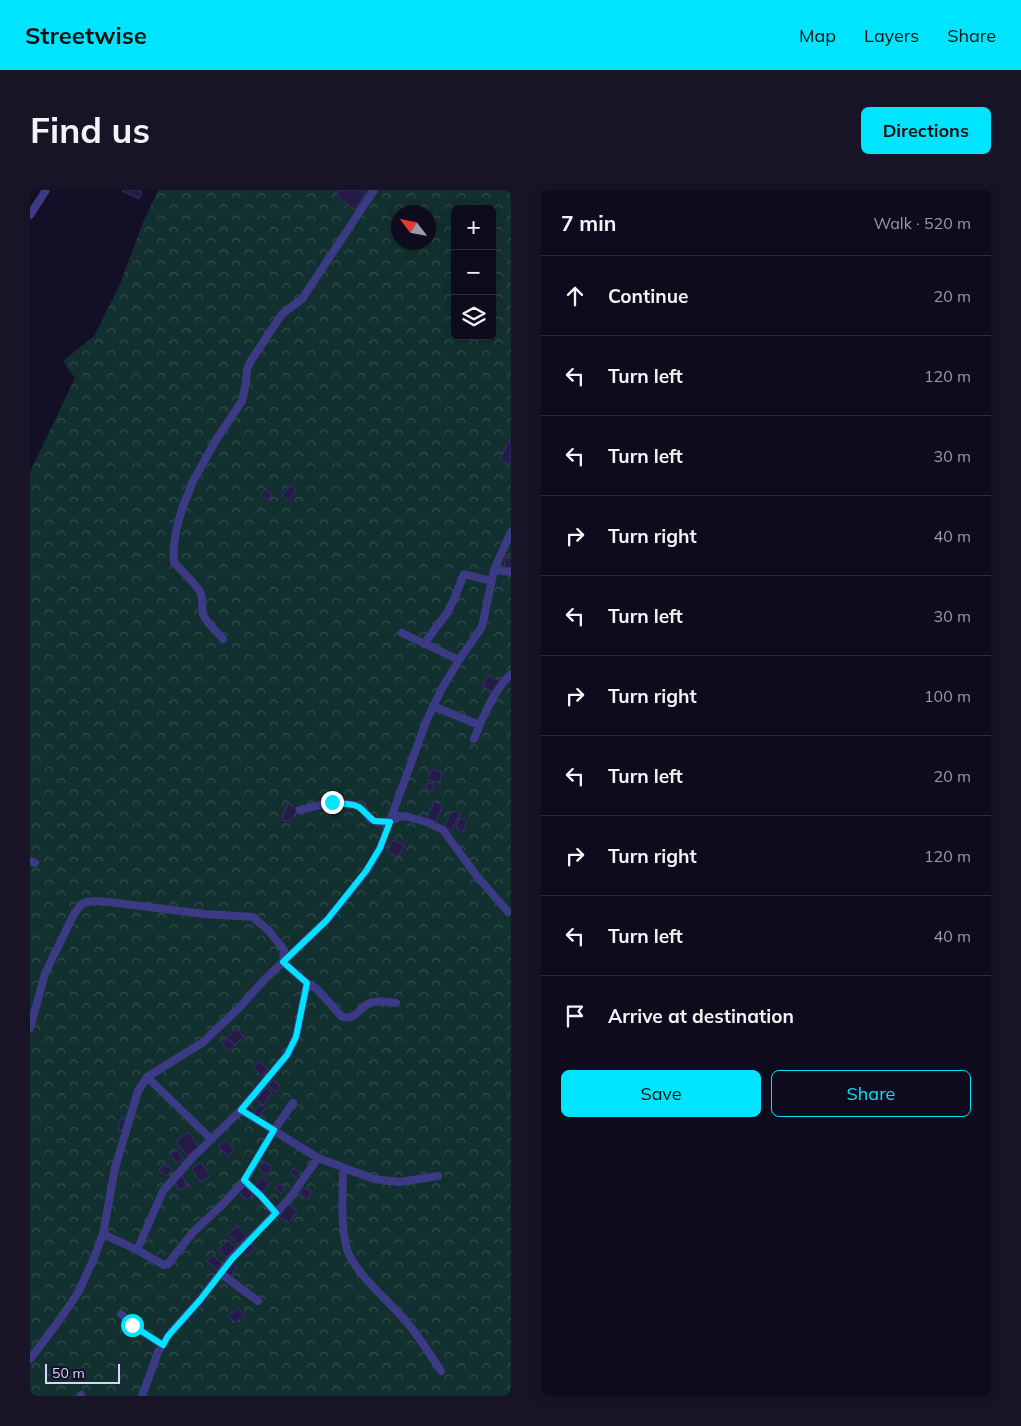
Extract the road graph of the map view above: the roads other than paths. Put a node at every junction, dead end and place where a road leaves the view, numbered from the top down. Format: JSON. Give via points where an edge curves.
{"nodes":[{"id":1,"x":46,"y":190,"type":"edge"},
{"id":2,"x":374,"y":190,"type":"edge"},
{"id":3,"x":30,"y":214,"type":"edge"},
{"id":4,"x":511,"y":532,"type":"edge"},
{"id":5,"x":494,"y":570,"type":"junction"},
{"id":6,"x":511,"y":572,"type":"edge"},
{"id":7,"x":491,"y":581,"type":"junction"},
{"id":8,"x":402,"y":633,"type":"dead end"},
{"id":9,"x":222,"y":639,"type":"dead end"},
{"id":10,"x":424,"y":644,"type":"junction"},
{"id":11,"x":459,"y":660,"type":"junction"},
{"id":12,"x":511,"y":674,"type":"edge"},
{"id":13,"x":433,"y":706,"type":"junction"},
{"id":14,"x":479,"y":725,"type":"junction"},
{"id":15,"x":474,"y":739,"type":"dead end"},
{"id":16,"x":300,"y":810,"type":"dead end"},
{"id":17,"x":390,"y":822,"type":"junction"},
{"id":18,"x":508,"y":912,"type":"dead end"},
{"id":19,"x":283,"y":962,"type":"junction"},
{"id":20,"x":307,"y":983,"type":"junction"},
{"id":21,"x":396,"y":1003,"type":"dead end"},
{"id":22,"x":30,"y":1028,"type":"edge"},
{"id":23,"x":147,"y":1077,"type":"junction"},
{"id":24,"x":293,"y":1103,"type":"dead end"},
{"id":25,"x":241,"y":1110,"type":"junction"},
{"id":26,"x":274,"y":1130,"type":"junction"},
{"id":27,"x":211,"y":1139,"type":"junction"},
{"id":28,"x":318,"y":1158,"type":"junction"},
{"id":29,"x":343,"y":1168,"type":"junction"},
{"id":30,"x":438,"y":1176,"type":"dead end"},
{"id":31,"x":244,"y":1180,"type":"junction"},
{"id":32,"x":276,"y":1213,"type":"junction"},
{"id":33,"x":102,"y":1234,"type":"junction"},
{"id":34,"x":137,"y":1250,"type":"junction"},
{"id":35,"x":220,"y":1273,"type":"junction"},
{"id":36,"x":258,"y":1301,"type":"dead end"},
{"id":37,"x":121,"y":1314,"type":"dead end"},
{"id":38,"x":163,"y":1345,"type":"junction"},
{"id":39,"x":30,"y":1359,"type":"edge"},
{"id":40,"x":441,"y":1371,"type":"dead end"},
{"id":41,"x":142,"y":1396,"type":"edge"}],
"edges":[{"from":1,"to":3,"type":"street"},
{"from":2,"to":9,"type":"street","via":[[302,299],[282,314],[252,358],[242,401],[216,440],[183,506],[174,542],[174,562],[201,594],[203,614]]},
{"from":4,"to":5,"type":"street"},
{"from":5,"to":6,"type":"street"},
{"from":5,"to":7,"type":"street"},
{"from":7,"to":10,"type":"street","via":[[464,574],[447,613]]},
{"from":7,"to":11,"type":"street","via":[[482,627]]},
{"from":8,"to":10,"type":"street"},
{"from":10,"to":11,"type":"street"},
{"from":11,"to":13,"type":"street"},
{"from":12,"to":14,"type":"street","via":[[504,680]]},
{"from":13,"to":14,"type":"street"},
{"from":13,"to":17,"type":"street"},
{"from":14,"to":15,"type":"street"},
{"from":16,"to":17,"type":"street","via":[[332,802],[354,805],[374,821]]},
{"from":17,"to":18,"type":"street","via":[[405,816],[443,830],[476,876]]},
{"from":17,"to":19,"type":"street","via":[[366,871],[327,920]]},
{"from":19,"to":20,"type":"street"},
{"from":19,"to":22,"type":"street","via":[[284,950],[253,917],[87,902],[74,914],[51,961]]},
{"from":19,"to":23,"type":"street","via":[[202,1043]]},
{"from":20,"to":21,"type":"street","via":[[345,1018],[350,1018],[368,1004]]},
{"from":20,"to":25,"type":"street","via":[[296,1037],[287,1055]]},
{"from":23,"to":27,"type":"street"},
{"from":23,"to":33,"type":"street","via":[[138,1091],[115,1168]]},
{"from":24,"to":26,"type":"street"},
{"from":25,"to":26,"type":"street"},
{"from":25,"to":27,"type":"street"},
{"from":26,"to":28,"type":"street"},
{"from":26,"to":31,"type":"street"},
{"from":27,"to":34,"type":"street","via":[[163,1191]]},
{"from":28,"to":29,"type":"street"},
{"from":28,"to":32,"type":"street"},
{"from":29,"to":30,"type":"street","via":[[374,1179],[400,1182]]},
{"from":29,"to":40,"type":"street","via":[[344,1231],[350,1258],[410,1326]]},
{"from":31,"to":32,"type":"street"},
{"from":31,"to":34,"type":"street","via":[[193,1232],[168,1264],[164,1265]]},
{"from":32,"to":35,"type":"street"},
{"from":33,"to":34,"type":"street"},
{"from":33,"to":39,"type":"street","via":[[78,1293]]},
{"from":35,"to":36,"type":"street"},
{"from":35,"to":38,"type":"street"},
{"from":37,"to":38,"type":"street"},
{"from":38,"to":41,"type":"street"}]}
